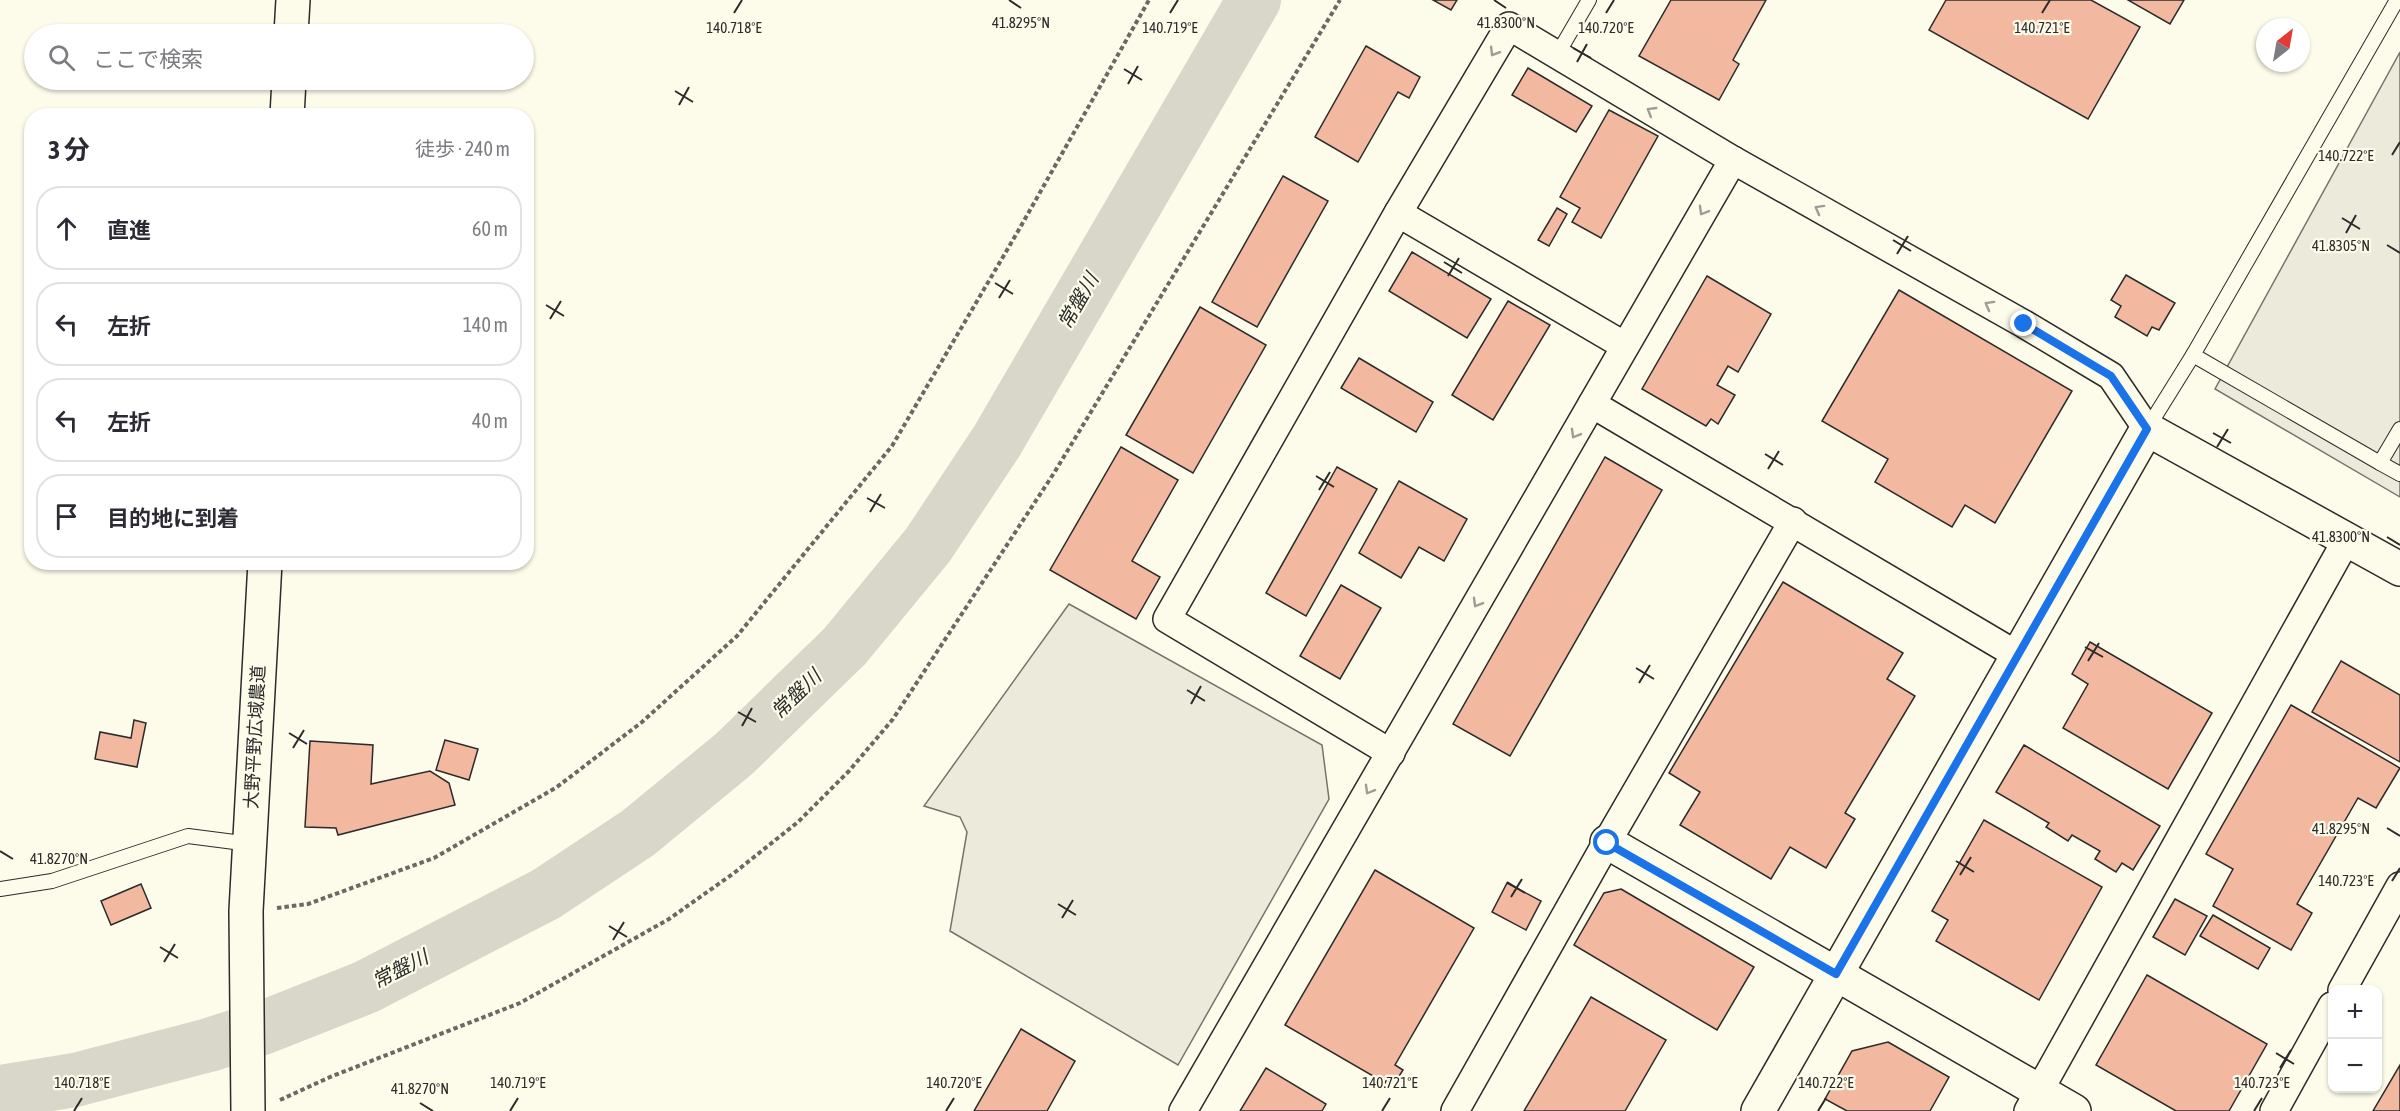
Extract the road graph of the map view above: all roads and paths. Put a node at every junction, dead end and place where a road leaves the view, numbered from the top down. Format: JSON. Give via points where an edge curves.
{"nodes":[{"id":1,"x":293,"y":0,"type":"edge"},
{"id":2,"x":1149,"y":0,"type":"edge"},
{"id":3,"x":1340,"y":0,"type":"edge"},
{"id":4,"x":1589,"y":0,"type":"edge"},
{"id":5,"x":2397,"y":0,"type":"edge"},
{"id":6,"x":292,"y":24,"type":"edge"},
{"id":7,"x":1557,"y":55,"type":"junction"},
{"id":8,"x":288,"y":90,"type":"edge"},
{"id":9,"x":287,"y":108,"type":"edge"},
{"id":10,"x":1733,"y":160,"type":"junction"},
{"id":11,"x":1398,"y":213,"type":"junction"},
{"id":12,"x":1625,"y":346,"type":"junction"},
{"id":13,"x":2193,"y":355,"type":"junction"},
{"id":14,"x":1592,"y":404,"type":"junction"},
{"id":15,"x":2147,"y":429,"type":"junction"},
{"id":16,"x":2400,"y":429,"type":"edge"},
{"id":17,"x":2380,"y":463,"type":"junction"},
{"id":18,"x":2400,"y":474,"type":"edge"},
{"id":19,"x":1793,"y":521,"type":"junction"},
{"id":20,"x":2347,"y":539,"type":"junction"},
{"id":21,"x":2400,"y":569,"type":"edge"},
{"id":22,"x":265,"y":570,"type":"edge"},
{"id":23,"x":2017,"y":655,"type":"junction"},
{"id":24,"x":1391,"y":753,"type":"junction"},
{"id":25,"x":1607,"y":843,"type":"junction"},
{"id":26,"x":250,"y":844,"type":"junction"},
{"id":27,"x":2400,"y":886,"type":"edge"},
{"id":28,"x":0,"y":889,"type":"edge"},
{"id":29,"x":246,"y":924,"type":"junction"},
{"id":30,"x":1836,"y":974,"type":"junction"},
{"id":31,"x":2345,"y":985,"type":"edge"},
{"id":32,"x":2328,"y":1013,"type":"edge"},
{"id":33,"x":248,"y":1100,"type":"edge"},
{"id":34,"x":279,"y":1101,"type":"dead end"},
{"id":35,"x":2033,"y":1101,"type":"edge"},
{"id":36,"x":1183,"y":1111,"type":"edge"},
{"id":37,"x":1455,"y":1111,"type":"edge"},
{"id":38,"x":1758,"y":1111,"type":"edge"},
{"id":39,"x":2074,"y":1111,"type":"edge"},
{"id":40,"x":2274,"y":1111,"type":"edge"}],
"edges":[{"from":1,"to":6,"type":"street"},
{"from":2,"to":29,"type":"path","via":[[892,446],[737,636],[642,722],[558,787],[434,858]]},
{"from":3,"to":34,"type":"path","via":[[1054,473],[893,719],[849,771],[798,822],[669,919],[519,1003]]},
{"from":4,"to":7,"type":"lane"},
{"from":5,"to":13,"type":"lane"},
{"from":10,"to":7,"type":"street","one_way":true},
{"from":7,"to":11,"type":"street","one_way":true,"via":[[1509,26]]},
{"from":8,"to":9,"type":"street"},
{"from":10,"to":12,"type":"street","one_way":true},
{"from":15,"to":10,"type":"street","one_way":true,"via":[[2111,376]]},
{"from":11,"to":12,"type":"street"},
{"from":11,"to":24,"type":"street","via":[[1167,619]]},
{"from":12,"to":14,"type":"street"},
{"from":13,"to":15,"type":"lane"},
{"from":13,"to":17,"type":"lane"},
{"from":14,"to":19,"type":"street"},
{"from":14,"to":24,"type":"street","one_way":true},
{"from":15,"to":20,"type":"street"},
{"from":15,"to":23,"type":"street"},
{"from":16,"to":17,"type":"lane"},
{"from":17,"to":18,"type":"lane"},
{"from":19,"to":23,"type":"street"},
{"from":19,"to":25,"type":"street"},
{"from":20,"to":21,"type":"street"},
{"from":20,"to":35,"type":"street"},
{"from":22,"to":26,"type":"street","name":"大野平野広域農道"},
{"from":23,"to":30,"type":"street"},
{"from":24,"to":36,"type":"street","one_way":true},
{"from":25,"to":30,"type":"street"},
{"from":25,"to":37,"type":"street"},
{"from":26,"to":28,"type":"lane","via":[[188,836],[52,881]]},
{"from":26,"to":29,"type":"street","name":"大野平野広域農道"},
{"from":27,"to":31,"type":"street"},
{"from":29,"to":33,"type":"street","name":"大野平野広域農道"},
{"from":30,"to":35,"type":"street"},
{"from":30,"to":38,"type":"street"},
{"from":32,"to":40,"type":"street"},
{"from":35,"to":39,"type":"street"}]}
